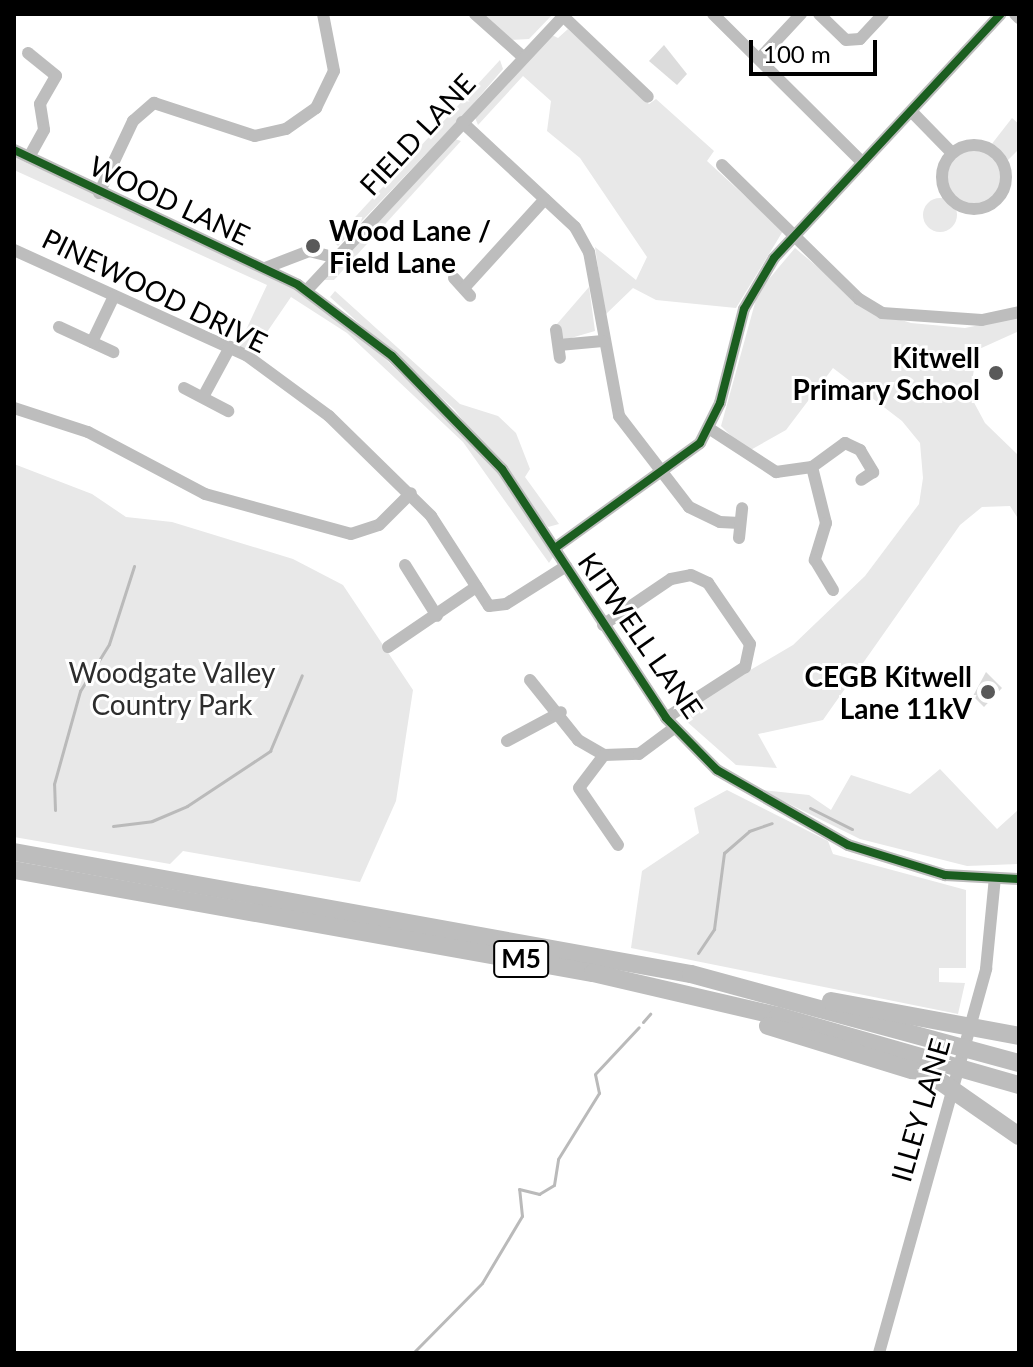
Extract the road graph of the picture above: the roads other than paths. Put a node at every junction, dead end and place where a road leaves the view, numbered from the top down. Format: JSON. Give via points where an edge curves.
{"nodes":[{"id":1,"x":323,"y":14,"type":"edge"},
{"id":2,"x":475,"y":14,"type":"edge"},
{"id":3,"x":713,"y":14,"type":"edge"},
{"id":4,"x":801,"y":14,"type":"edge"},
{"id":5,"x":819,"y":14,"type":"edge"},
{"id":6,"x":883,"y":14,"type":"edge"},
{"id":7,"x":1001,"y":14,"type":"edge"},
{"id":8,"x":564,"y":15,"type":"edge"},
{"id":9,"x":28,"y":53,"type":"dead end"},
{"id":10,"x":522,"y":56,"type":"junction"},
{"id":11,"x":761,"y":57,"type":"junction"},
{"id":12,"x":648,"y":97,"type":"dead end"},
{"id":13,"x":912,"y":112,"type":"junction"},
{"id":14,"x":462,"y":122,"type":"junction"},
{"id":15,"x":14,"y":150,"type":"edge"},
{"id":16,"x":952,"y":153,"type":"junction"},
{"id":17,"x":29,"y":157,"type":"junction"},
{"id":18,"x":741,"y":160,"type":"dead end"},
{"id":19,"x":863,"y":163,"type":"junction"},
{"id":20,"x":99,"y":193,"type":"junction"},
{"id":21,"x":1000,"y":197,"type":"junction"},
{"id":22,"x":545,"y":199,"type":"junction"},
{"id":23,"x":1011,"y":208,"type":"dead end"},
{"id":24,"x":796,"y":234,"type":"junction"},
{"id":25,"x":14,"y":250,"type":"edge"},
{"id":26,"x":333,"y":257,"type":"junction"},
{"id":27,"x":265,"y":268,"type":"junction"},
{"id":28,"x":454,"y":278,"type":"dead end"},
{"id":29,"x":307,"y":290,"type":"junction"},
{"id":30,"x":114,"y":296,"type":"junction"},
{"id":31,"x":1019,"y":312,"type":"edge"},
{"id":32,"x":59,"y":327,"type":"dead end"},
{"id":33,"x":556,"y":330,"type":"dead end"},
{"id":34,"x":603,"y":341,"type":"junction"},
{"id":35,"x":92,"y":342,"type":"junction"},
{"id":36,"x":230,"y":347,"type":"junction"},
{"id":37,"x":113,"y":352,"type":"dead end"},
{"id":38,"x":184,"y":388,"type":"dead end"},
{"id":39,"x":203,"y":397,"type":"junction"},
{"id":40,"x":14,"y":408,"type":"edge"},
{"id":41,"x":228,"y":411,"type":"dead end"},
{"id":42,"x":710,"y":429,"type":"junction"},
{"id":43,"x":812,"y":467,"type":"junction"},
{"id":44,"x":662,"y":476,"type":"junction"},
{"id":45,"x":861,"y":480,"type":"dead end"},
{"id":46,"x":411,"y":493,"type":"junction"},
{"id":47,"x":742,"y":508,"type":"dead end"},
{"id":48,"x":740,"y":523,"type":"junction"},
{"id":49,"x":739,"y":538,"type":"dead end"},
{"id":50,"x":555,"y":548,"type":"junction"},
{"id":51,"x":405,"y":565,"type":"dead end"},
{"id":52,"x":566,"y":566,"type":"junction"},
{"id":53,"x":476,"y":587,"type":"junction"},
{"id":54,"x":833,"y":590,"type":"dead end"},
{"id":55,"x":437,"y":616,"type":"junction"},
{"id":56,"x":603,"y":625,"type":"junction"},
{"id":57,"x":388,"y":647,"type":"dead end"},
{"id":58,"x":530,"y":680,"type":"dead end"},
{"id":59,"x":561,"y":712,"type":"junction"},
{"id":60,"x":670,"y":723,"type":"junction"},
{"id":61,"x":507,"y":741,"type":"dead end"},
{"id":62,"x":604,"y":755,"type":"junction"},
{"id":63,"x":618,"y":845,"type":"dead end"},
{"id":64,"x":14,"y":852,"type":"edge"},
{"id":65,"x":14,"y":870,"type":"edge"},
{"id":66,"x":995,"y":878,"type":"junction"},
{"id":67,"x":1019,"y":879,"type":"edge"},
{"id":68,"x":691,"y":974,"type":"junction"},
{"id":69,"x":617,"y":979,"type":"junction"},
{"id":70,"x":1019,"y":1036,"type":"edge"},
{"id":71,"x":1019,"y":1063,"type":"edge"},
{"id":72,"x":1019,"y":1085,"type":"edge"},
{"id":73,"x":1019,"y":1136,"type":"edge"},
{"id":74,"x":879,"y":1353,"type":"edge"}],
"edges":[{"from":1,"to":20,"type":"street","via":[[334,71],[329,93],[305,117],[286,129],[244,136],[154,103],[133,121]]},
{"from":2,"to":10,"type":"street"},
{"from":3,"to":11,"type":"street"},
{"from":4,"to":11,"type":"street"},
{"from":5,"to":6,"type":"street","via":[[846,40],[860,39]]},
{"from":7,"to":13,"type":"street"},
{"from":8,"to":10,"type":"street","name":"FIELD LANE"},
{"from":8,"to":12,"type":"street"},
{"from":9,"to":17,"type":"street","via":[[56,76],[40,104],[44,130]]},
{"from":10,"to":14,"type":"street","name":"FIELD LANE"},
{"from":11,"to":19,"type":"street"},
{"from":13,"to":16,"type":"street"},
{"from":13,"to":19,"type":"street"},
{"from":14,"to":22,"type":"street"},
{"from":14,"to":26,"type":"street","name":"FIELD LANE"},
{"from":15,"to":17,"type":"street","name":"WOOD LANE"},
{"from":16,"to":21,"type":"street","via":[[971,145],[992,150],[1007,177]]},
{"from":16,"to":21,"type":"street","via":[[942,183],[952,202],[972,210]]},
{"from":17,"to":20,"type":"street","name":"WOOD LANE"},
{"from":18,"to":24,"type":"street","via":[[726,168]]},
{"from":19,"to":24,"type":"street"},
{"from":20,"to":27,"type":"street","name":"WOOD LANE"},
{"from":21,"to":23,"type":"street"},
{"from":22,"to":28,"type":"street","via":[[467,292]]},
{"from":22,"to":34,"type":"street","via":[[575,227],[589,252]]},
{"from":24,"to":31,"type":"street","via":[[859,299],[882,313],[982,320]]},
{"from":24,"to":42,"type":"street","via":[[744,309]]},
{"from":25,"to":30,"type":"street","name":"PINEWOOD DRIVE"},
{"from":26,"to":27,"type":"street","via":[[309,251]]},
{"from":26,"to":29,"type":"street","name":"FIELD LANE"},
{"from":27,"to":29,"type":"street","name":"WOOD LANE"},
{"from":29,"to":50,"type":"street","name":"KITWELL LANE","via":[[392,356],[472,433]]},
{"from":30,"to":35,"type":"street"},
{"from":30,"to":36,"type":"street","name":"PINEWOOD DRIVE"},
{"from":32,"to":35,"type":"street"},
{"from":33,"to":34,"type":"street","via":[[559,352]]},
{"from":34,"to":44,"type":"street","via":[[619,416]]},
{"from":35,"to":37,"type":"street"},
{"from":36,"to":39,"type":"street"},
{"from":36,"to":46,"type":"street","name":"PINEWOOD DRIVE","via":[[329,416]]},
{"from":38,"to":39,"type":"street"},
{"from":39,"to":41,"type":"street"},
{"from":40,"to":46,"type":"street","via":[[88,432],[205,494],[351,534],[379,525]]},
{"from":42,"to":43,"type":"street","via":[[762,468]]},
{"from":42,"to":44,"type":"street"},
{"from":43,"to":45,"type":"street","via":[[845,443],[860,450],[873,472]]},
{"from":43,"to":54,"type":"street","via":[[826,523],[815,560]]},
{"from":44,"to":48,"type":"street","via":[[703,516]]},
{"from":44,"to":50,"type":"street"},
{"from":46,"to":53,"type":"street","name":"PINEWOOD DRIVE"},
{"from":47,"to":48,"type":"street"},
{"from":48,"to":49,"type":"street"},
{"from":50,"to":52,"type":"street","name":"KITWELL LANE"},
{"from":51,"to":55,"type":"street"},
{"from":52,"to":53,"type":"street","name":"PINEWOOD DRIVE","via":[[506,604],[489,606]]},
{"from":52,"to":56,"type":"street","name":"KITWELL LANE"},
{"from":53,"to":55,"type":"street"},
{"from":55,"to":57,"type":"street"},
{"from":56,"to":60,"type":"street","name":"KITWELL LANE"},
{"from":56,"to":60,"type":"street","via":[[671,579],[691,575],[708,583],[750,644],[745,667]]},
{"from":58,"to":59,"type":"street"},
{"from":59,"to":61,"type":"street"},
{"from":59,"to":62,"type":"street","via":[[578,740]]},
{"from":60,"to":62,"type":"street","via":[[639,754]]},
{"from":60,"to":66,"type":"street","name":"KITWELL LANE","via":[[717,770],[848,845],[945,875]]},
{"from":62,"to":63,"type":"street","via":[[579,788]]},
{"from":64,"to":68,"type":"highway","number":"M5"},
{"from":65,"to":69,"type":"highway","number":"M5"},
{"from":66,"to":67,"type":"street","name":"KITWELL LANE"},
{"from":66,"to":74,"type":"street","name":"ILLEY LANE","via":[[993,929],[972,1017]]},
{"from":68,"to":70,"type":"highway"},
{"from":68,"to":71,"type":"highway","number":"M5"},
{"from":69,"to":72,"type":"highway","number":"M5","via":[[778,1016]]},
{"from":69,"to":73,"type":"highway","via":[[934,1077]]}]}
